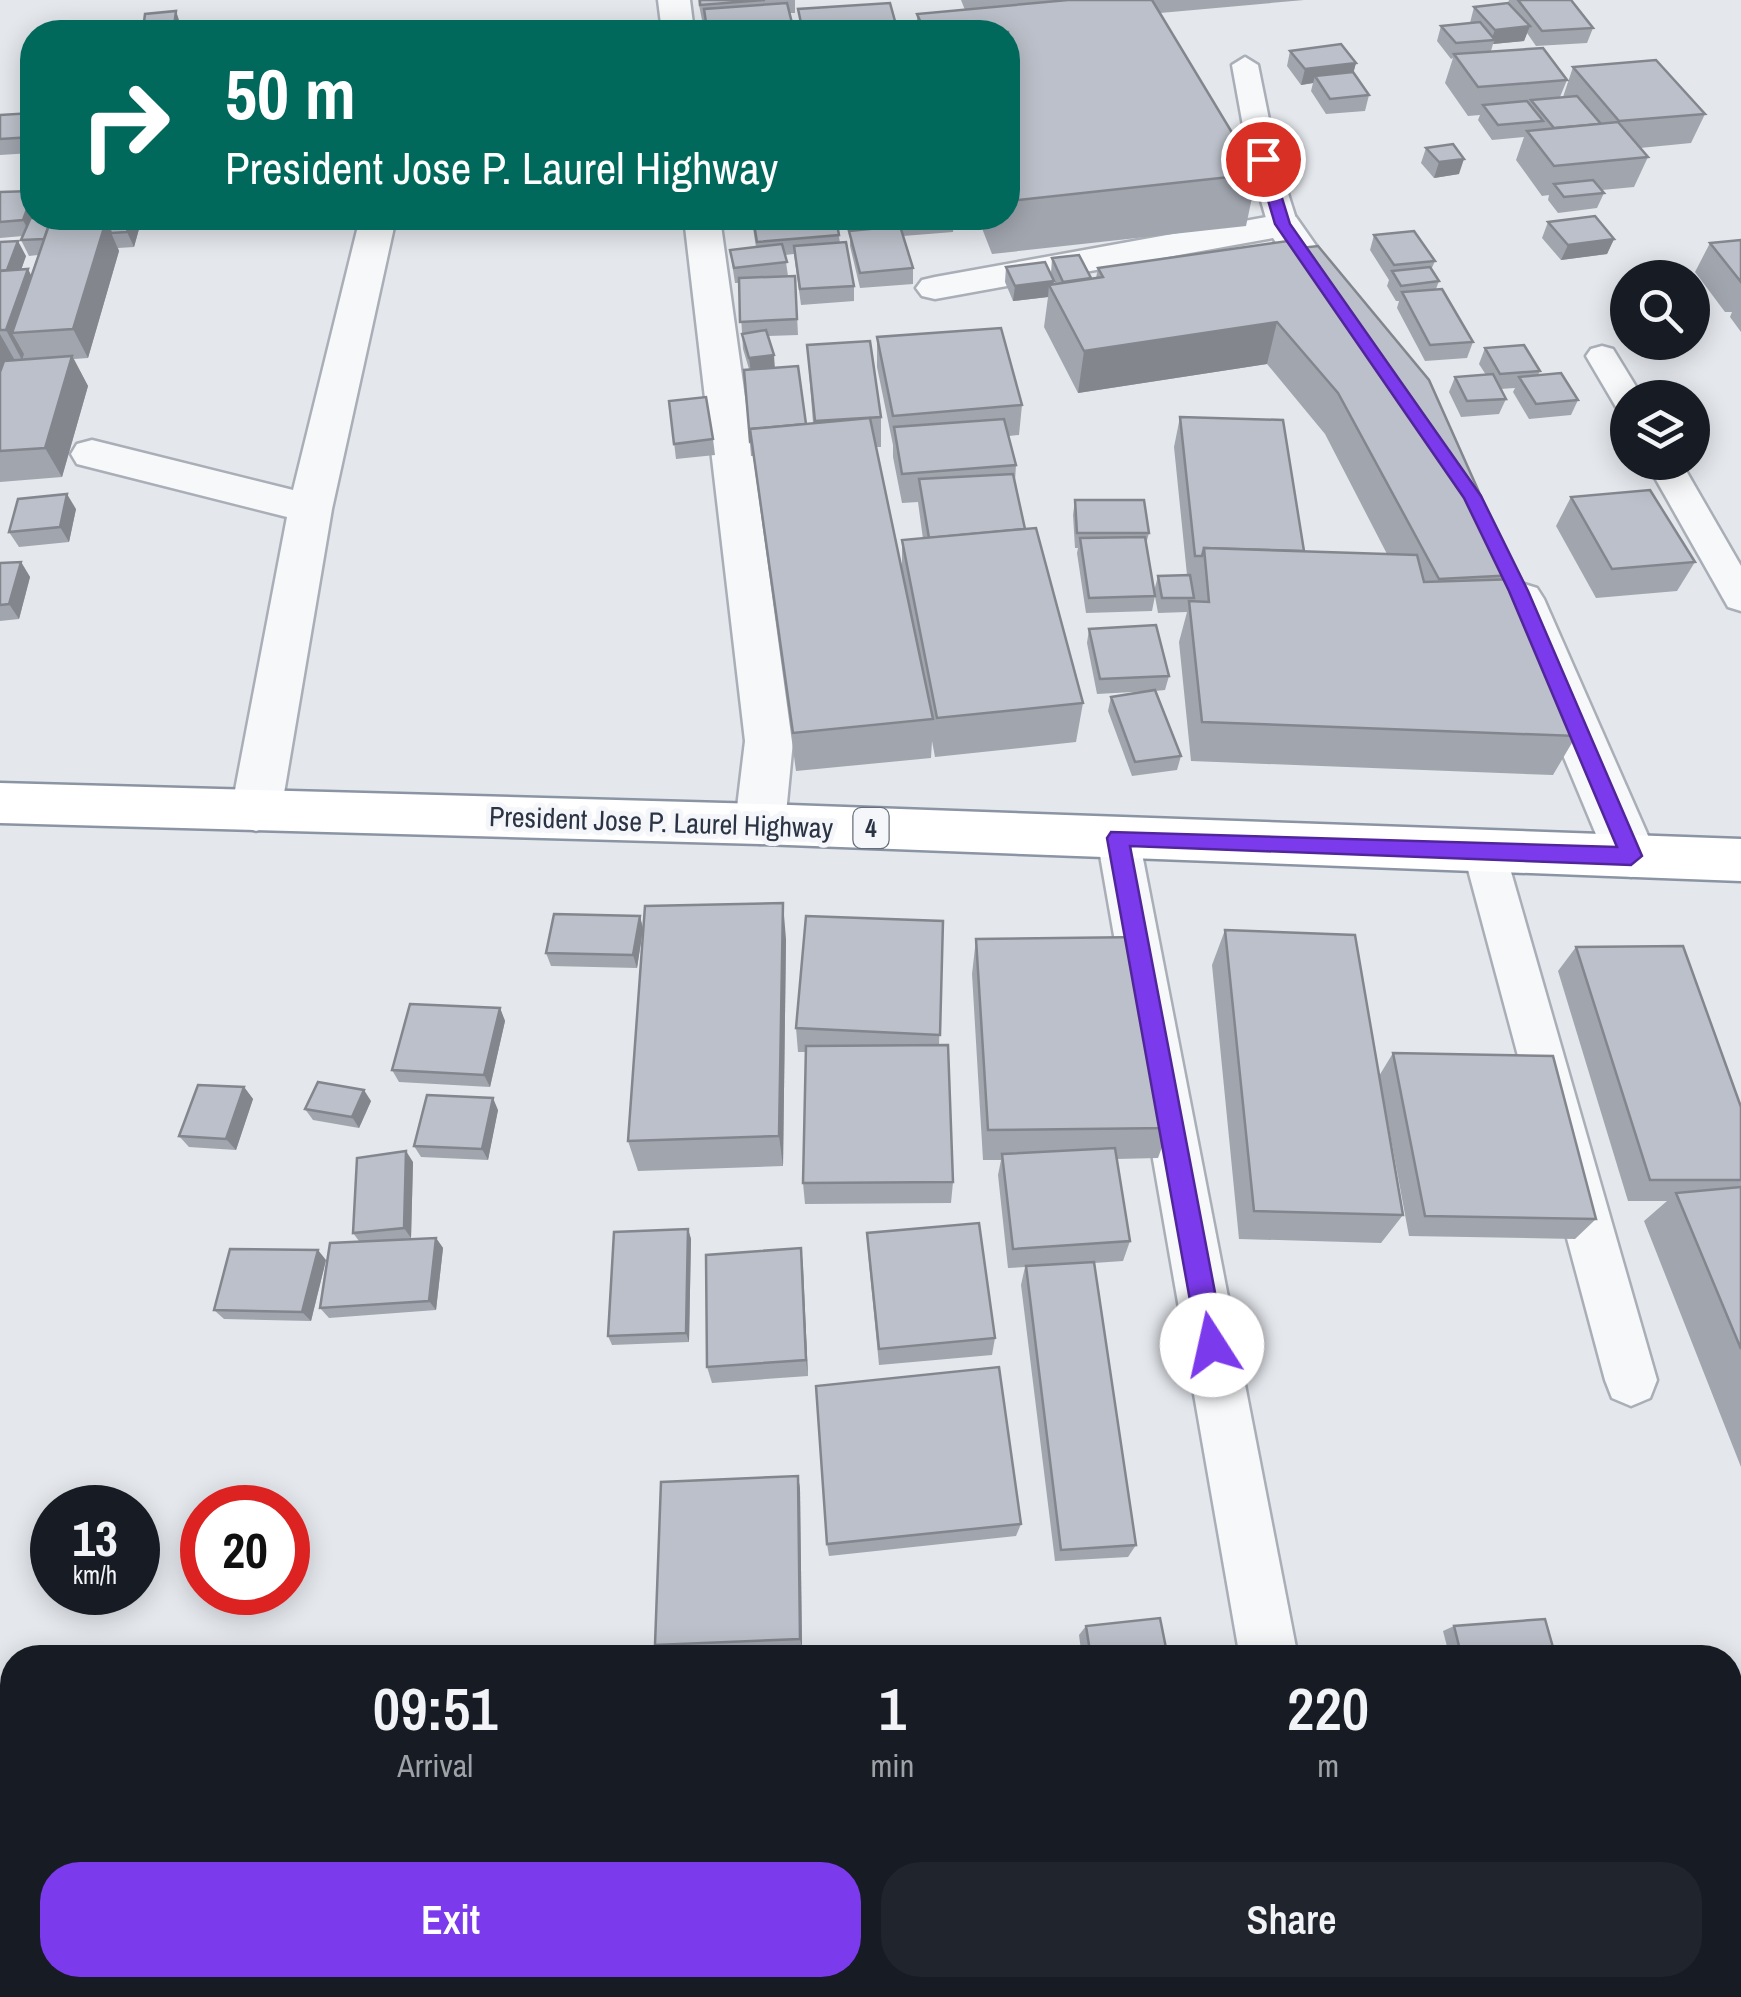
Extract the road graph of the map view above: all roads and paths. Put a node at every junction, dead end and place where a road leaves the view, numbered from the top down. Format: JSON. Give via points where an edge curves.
{"nodes":[{"id":1,"x":1244,"y":65,"type":"dead end"},
{"id":2,"x":1283,"y":224,"type":"junction"},
{"id":3,"x":375,"y":230,"type":"edge"},
{"id":4,"x":704,"y":230,"type":"edge"},
{"id":5,"x":935,"y":288,"type":"dead end"},
{"id":6,"x":1361,"y":336,"type":"edge"},
{"id":7,"x":1602,"y":356,"type":"dead end"},
{"id":8,"x":1616,"y":380,"type":"edge"},
{"id":9,"x":92,"y":454,"type":"dead end"},
{"id":10,"x":1674,"y":480,"type":"edge"},
{"id":11,"x":310,"y":509,"type":"junction"},
{"id":12,"x":1503,"y":560,"type":"edge"},
{"id":13,"x":1741,"y":598,"type":"edge"},
{"id":14,"x":0,"y":803,"type":"edge"},
{"id":15,"x":256,"y":811,"type":"junction"},
{"id":16,"x":760,"y":824,"type":"junction"},
{"id":17,"x":1118,"y":838,"type":"junction"},
{"id":18,"x":1484,"y":851,"type":"junction"},
{"id":19,"x":1631,"y":856,"type":"junction"},
{"id":20,"x":1741,"y":860,"type":"edge"},
{"id":21,"x":1630,"y":1380,"type":"dead end"},
{"id":22,"x":1267,"y":1645,"type":"edge"}],
"edges":[{"from":1,"to":2,"type":"lane"},
{"from":2,"to":5,"type":"street"},
{"from":2,"to":6,"type":"street"},
{"from":3,"to":11,"type":"street"},
{"from":4,"to":16,"type":"street","via":[[769,741]]},
{"from":7,"to":8,"type":"lane"},
{"from":9,"to":11,"type":"street"},
{"from":10,"to":13,"type":"lane"},
{"from":11,"to":15,"type":"street"},
{"from":12,"to":19,"type":"street"},
{"from":14,"to":15,"type":"highway","name":"President Jose P. Laurel Highway","number":"4"},
{"from":15,"to":16,"type":"highway","name":"President Jose P. Laurel Highway","number":"4"},
{"from":16,"to":17,"type":"highway","name":"President Jose P. Laurel Highway","number":"4"},
{"from":17,"to":18,"type":"highway","name":"President Jose P. Laurel Highway","number":"4"},
{"from":17,"to":22,"type":"lane"},
{"from":18,"to":19,"type":"highway","name":"President Jose P. Laurel Highway","number":"4"},
{"from":18,"to":21,"type":"lane"},
{"from":19,"to":20,"type":"highway","name":"President Jose P. Laurel Highway","number":"4"}]}
